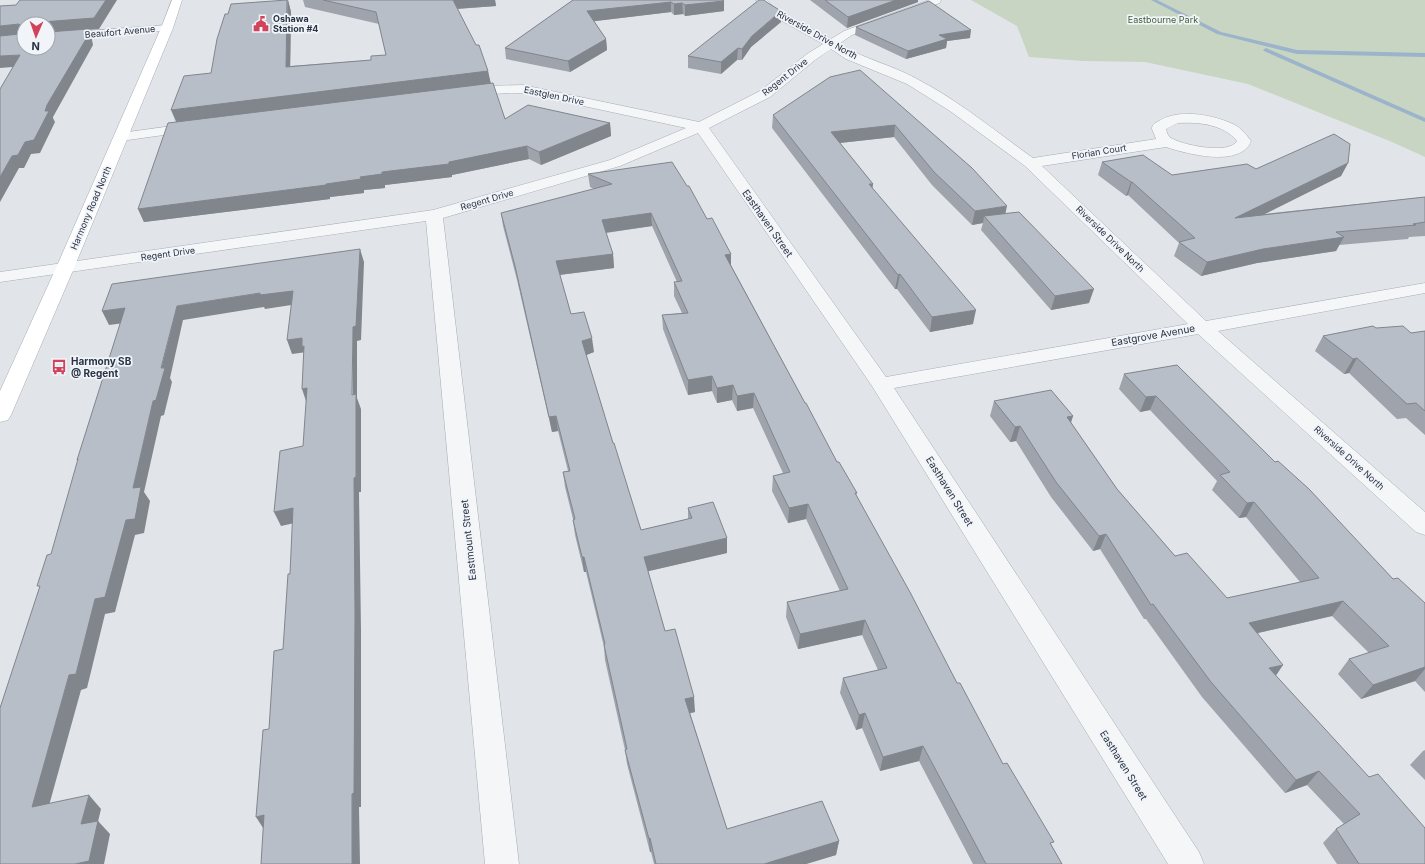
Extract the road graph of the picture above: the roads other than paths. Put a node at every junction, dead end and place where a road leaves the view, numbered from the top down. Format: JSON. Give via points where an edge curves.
{"nodes":[{"id":1,"x":177,"y":0,"type":"edge"},
{"id":2,"x":761,"y":0,"type":"edge"},
{"id":3,"x":936,"y":1,"type":"dead end"},
{"id":4,"x":167,"y":28,"type":"junction"},
{"id":5,"x":56,"y":37,"type":"edge"},
{"id":6,"x":831,"y":44,"type":"junction"},
{"id":7,"x":455,"y":94,"type":"edge"},
{"id":8,"x":211,"y":125,"type":"edge"},
{"id":9,"x":701,"y":127,"type":"junction"},
{"id":10,"x":121,"y":137,"type":"junction"},
{"id":11,"x":1167,"y":142,"type":"junction"},
{"id":12,"x":1030,"y":162,"type":"junction"},
{"id":13,"x":434,"y":215,"type":"junction"},
{"id":14,"x":66,"y":268,"type":"junction"},
{"id":15,"x":0,"y":277,"type":"edge"},
{"id":16,"x":1425,"y":288,"type":"edge"},
{"id":17,"x":1202,"y":327,"type":"junction"},
{"id":18,"x":881,"y":384,"type":"junction"},
{"id":19,"x":0,"y":415,"type":"edge"},
{"id":20,"x":1425,"y":526,"type":"edge"},
{"id":21,"x":502,"y":864,"type":"edge"},
{"id":22,"x":1187,"y":864,"type":"edge"}],
"edges":[{"from":1,"to":4,"type":"main road","name":"Harmony Road North"},
{"from":2,"to":6,"type":"street","name":"Riverside Drive North","via":[[772,10]]},
{"from":3,"to":6,"type":"street","name":"Regent Drive","via":[[848,33]]},
{"from":4,"to":5,"type":"street","name":"Beaufort Avenue"},
{"from":4,"to":10,"type":"main road","name":"Harmony Road North"},
{"from":6,"to":9,"type":"street","name":"Regent Drive","via":[[764,94]]},
{"from":6,"to":12,"type":"street","name":"Riverside Drive North","via":[[850,56],[912,81],[955,108]]},
{"from":7,"to":9,"type":"street","name":"Eastglen Drive","via":[[523,89]]},
{"from":8,"to":10,"type":"street"},
{"from":9,"to":13,"type":"street","name":"Regent Drive","via":[[615,163]]},
{"from":9,"to":18,"type":"street","name":"Easthaven Street"},
{"from":10,"to":14,"type":"main road","name":"Harmony Road North"},
{"from":11,"to":11,"type":"street","name":"Florian Court","via":[[1212,153],[1236,150],[1244,141],[1241,135],[1222,125],[1182,118],[1163,123],[1159,127],[1162,138]]},
{"from":11,"to":12,"type":"street","name":"Florian Court"},
{"from":12,"to":17,"type":"street","name":"Riverside Drive North"},
{"from":13,"to":14,"type":"street","name":"Regent Drive"},
{"from":13,"to":21,"type":"street","name":"Eastmount Street"},
{"from":14,"to":15,"type":"street","name":"Regent Drive"},
{"from":14,"to":19,"type":"main road","name":"Harmony Road North"},
{"from":16,"to":17,"type":"street","name":"Eastgrove Avenue"},
{"from":17,"to":18,"type":"street","name":"Eastgrove Avenue"},
{"from":17,"to":20,"type":"street","name":"Riverside Drive North"},
{"from":18,"to":22,"type":"street","name":"Easthaven Street"}]}
